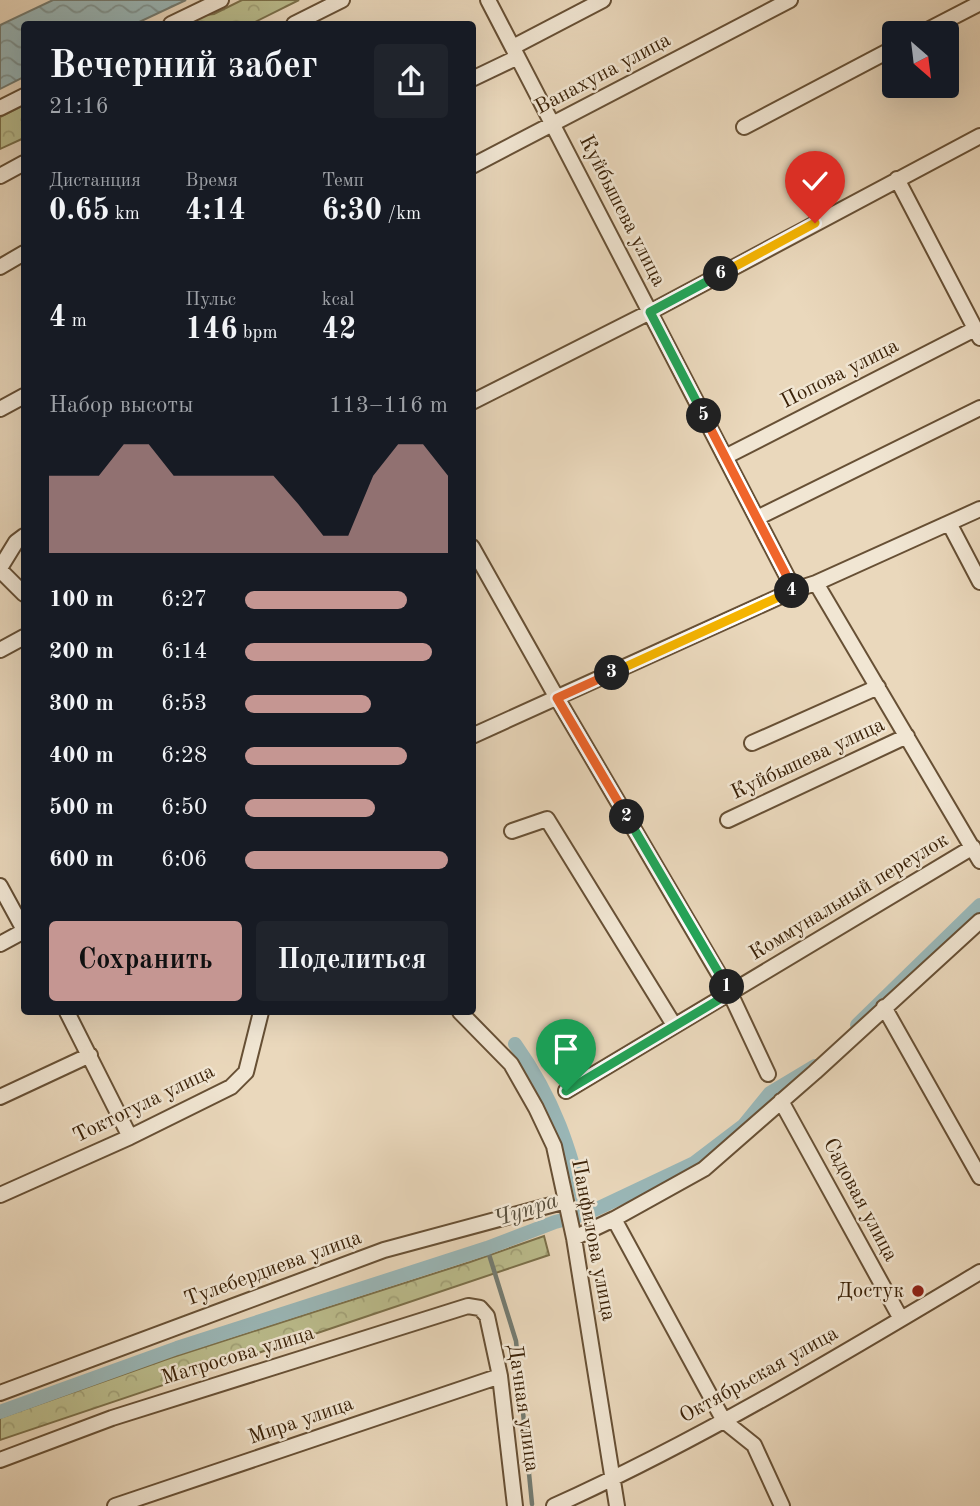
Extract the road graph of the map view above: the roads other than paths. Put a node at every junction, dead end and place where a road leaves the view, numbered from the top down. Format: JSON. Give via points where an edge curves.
{"nodes":[{"id":1,"x":221,"y":0,"type":"edge"},
{"id":2,"x":342,"y":0,"type":"edge"},
{"id":3,"x":488,"y":0,"type":"edge"},
{"id":4,"x":603,"y":0,"type":"edge"},
{"id":5,"x":790,"y":0,"type":"edge"},
{"id":6,"x":980,"y":3,"type":"edge"},
{"id":7,"x":177,"y":21,"type":"edge"},
{"id":8,"x":300,"y":21,"type":"edge"},
{"id":9,"x":945,"y":21,"type":"edge"},
{"id":10,"x":515,"y":52,"type":"junction"},
{"id":11,"x":882,"y":54,"type":"edge"},
{"id":12,"x":476,"y":76,"type":"edge"},
{"id":13,"x":21,"y":98,"type":"edge"},
{"id":14,"x":0,"y":108,"type":"edge"},
{"id":15,"x":553,"y":124,"type":"junction"},
{"id":16,"x":744,"y":127,"type":"dead end"},
{"id":17,"x":980,"y":136,"type":"edge"},
{"id":18,"x":476,"y":164,"type":"edge"},
{"id":19,"x":21,"y":165,"type":"edge"},
{"id":20,"x":0,"y":176,"type":"edge"},
{"id":21,"x":897,"y":179,"type":"junction"},
{"id":22,"x":21,"y":255,"type":"edge"},
{"id":23,"x":0,"y":267,"type":"edge"},
{"id":24,"x":650,"y":312,"type":"junction"},
{"id":25,"x":977,"y":334,"type":"edge"},
{"id":26,"x":21,"y":398,"type":"edge"},
{"id":27,"x":476,"y":400,"type":"edge"},
{"id":28,"x":980,"y":408,"type":"edge"},
{"id":29,"x":0,"y":409,"type":"edge"},
{"id":30,"x":725,"y":457,"type":"junction"},
{"id":31,"x":980,"y":509,"type":"edge"},
{"id":32,"x":757,"y":518,"type":"junction"},
{"id":33,"x":949,"y":523,"type":"junction"},
{"id":34,"x":21,"y":538,"type":"edge"},
{"id":35,"x":476,"y":554,"type":"edge"},
{"id":36,"x":0,"y":569,"type":"edge"},
{"id":37,"x":980,"y":582,"type":"edge"},
{"id":38,"x":816,"y":583,"type":"junction"},
{"id":39,"x":794,"y":590,"type":"junction"},
{"id":40,"x":21,"y":591,"type":"edge"},
{"id":41,"x":21,"y":639,"type":"edge"},
{"id":42,"x":0,"y":650,"type":"edge"},
{"id":43,"x":878,"y":687,"type":"junction"},
{"id":44,"x":557,"y":698,"type":"junction"},
{"id":45,"x":476,"y":734,"type":"edge"},
{"id":46,"x":907,"y":736,"type":"junction"},
{"id":47,"x":752,"y":743,"type":"dead end"},
{"id":48,"x":728,"y":820,"type":"dead end"},
{"id":49,"x":512,"y":831,"type":"dead end"},
{"id":50,"x":973,"y":847,"type":"junction"},
{"id":51,"x":980,"y":861,"type":"edge"},
{"id":52,"x":0,"y":886,"type":"edge"},
{"id":53,"x":980,"y":921,"type":"edge"},
{"id":54,"x":21,"y":925,"type":"edge"},
{"id":55,"x":21,"y":933,"type":"edge"},
{"id":56,"x":0,"y":944,"type":"edge"},
{"id":57,"x":730,"y":993,"type":"junction"},
{"id":58,"x":884,"y":1007,"type":"junction"},
{"id":59,"x":69,"y":1015,"type":"edge"},
{"id":60,"x":260,"y":1015,"type":"edge"},
{"id":61,"x":463,"y":1015,"type":"edge"},
{"id":62,"x":674,"y":1026,"type":"junction"},
{"id":63,"x":90,"y":1055,"type":"junction"},
{"id":64,"x":768,"y":1074,"type":"dead end"},
{"id":65,"x":566,"y":1091,"type":"dead end"},
{"id":66,"x":0,"y":1097,"type":"edge"},
{"id":67,"x":781,"y":1101,"type":"junction"},
{"id":68,"x":130,"y":1136,"type":"junction"},
{"id":69,"x":980,"y":1177,"type":"edge"},
{"id":70,"x":0,"y":1195,"type":"edge"},
{"id":71,"x":566,"y":1200,"type":"junction"},
{"id":72,"x":614,"y":1219,"type":"junction"},
{"id":73,"x":574,"y":1238,"type":"junction"},
{"id":74,"x":980,"y":1272,"type":"edge"},
{"id":75,"x":487,"y":1316,"type":"joint"},
{"id":76,"x":901,"y":1319,"type":"junction"},
{"id":77,"x":500,"y":1376,"type":"junction"},
{"id":78,"x":0,"y":1393,"type":"edge"},
{"id":79,"x":724,"y":1421,"type":"junction"},
{"id":80,"x":0,"y":1460,"type":"edge"},
{"id":81,"x":612,"y":1479,"type":"junction"},
{"id":82,"x":115,"y":1506,"type":"edge"},
{"id":83,"x":515,"y":1506,"type":"edge"},
{"id":84,"x":554,"y":1506,"type":"edge"},
{"id":85,"x":617,"y":1506,"type":"edge"},
{"id":86,"x":782,"y":1506,"type":"edge"}],
"edges":[{"from":1,"to":7,"type":"street"},
{"from":2,"to":8,"type":"street"},
{"from":3,"to":10,"type":"street","name":"Куйбышева улица"},
{"from":4,"to":10,"type":"street"},
{"from":5,"to":15,"type":"street","name":"Ванахуна улица"},
{"from":6,"to":9,"type":"street"},
{"from":10,"to":12,"type":"street"},
{"from":10,"to":15,"type":"street","name":"Куйбышева улица"},
{"from":11,"to":16,"type":"street"},
{"from":13,"to":14,"type":"street"},
{"from":15,"to":18,"type":"street","name":"Ванахуна улица"},
{"from":15,"to":24,"type":"street","name":"Куйбышева улица"},
{"from":17,"to":21,"type":"street"},
{"from":19,"to":20,"type":"street"},
{"from":21,"to":24,"type":"street"},
{"from":21,"to":25,"type":"street"},
{"from":22,"to":23,"type":"street"},
{"from":24,"to":27,"type":"street"},
{"from":24,"to":30,"type":"street","name":"Куйбышева улица"},
{"from":25,"to":30,"type":"street","name":"Попова улица"},
{"from":26,"to":29,"type":"street"},
{"from":28,"to":32,"type":"street"},
{"from":30,"to":32,"type":"street","name":"Куйбышева улица"},
{"from":31,"to":33,"type":"street"},
{"from":32,"to":39,"type":"street","name":"Куйбышева улица"},
{"from":33,"to":37,"type":"street"},
{"from":33,"to":38,"type":"street"},
{"from":34,"to":36,"type":"street"},
{"from":35,"to":44,"type":"street"},
{"from":36,"to":40,"type":"street"},
{"from":38,"to":39,"type":"street"},
{"from":38,"to":43,"type":"street","name":"Куйбышева улица"},
{"from":39,"to":44,"type":"street"},
{"from":41,"to":42,"type":"street"},
{"from":43,"to":46,"type":"street","name":"Куйбышева улица"},
{"from":43,"to":47,"type":"street","name":"Куйбышева улица"},
{"from":44,"to":45,"type":"street"},
{"from":44,"to":57,"type":"street"},
{"from":46,"to":48,"type":"street","name":"Куйбышева улица"},
{"from":46,"to":50,"type":"street","name":"Куйбышева улица"},
{"from":49,"to":62,"type":"street","via":[[547,819]]},
{"from":50,"to":51,"type":"street","name":"Куйбышева улица"},
{"from":50,"to":57,"type":"street","name":"Коммунальный переулок"},
{"from":52,"to":54,"type":"street"},
{"from":53,"to":58,"type":"street"},
{"from":55,"to":56,"type":"street"},
{"from":57,"to":62,"type":"street","name":"Коммунальный переулок"},
{"from":57,"to":64,"type":"street"},
{"from":58,"to":67,"type":"street"},
{"from":58,"to":69,"type":"street"},
{"from":59,"to":63,"type":"street"},
{"from":60,"to":68,"type":"street","name":"Токтогула улица","via":[[246,1072],[231,1087]]},
{"from":61,"to":71,"type":"street","name":"Панфилова улица","via":[[511,1064],[536,1108],[554,1146]]},
{"from":62,"to":65,"type":"street","name":"Коммунальный переулок"},
{"from":63,"to":66,"type":"street"},
{"from":63,"to":68,"type":"street"},
{"from":67,"to":72,"type":"street","via":[[705,1169]]},
{"from":67,"to":76,"type":"street","name":"Садовая улица"},
{"from":68,"to":70,"type":"street","name":"Токтогула улица"},
{"from":71,"to":73,"type":"street","name":"Панфилова улица"},
{"from":71,"to":78,"type":"street","name":"Тулебердиева улица","via":[[384,1250]]},
{"from":72,"to":73,"type":"street"},
{"from":72,"to":79,"type":"street"},
{"from":73,"to":81,"type":"street","name":"Панфилова улица"},
{"from":74,"to":76,"type":"street","name":"Октябрьская улица"},
{"from":75,"to":77,"type":"street","name":"Дачная улица"},
{"from":75,"to":80,"type":"street","name":"Матросова улица","via":[[480,1308],[468,1306],[112,1418]]},
{"from":76,"to":79,"type":"street","name":"Октябрьская улица"},
{"from":77,"to":82,"type":"street","name":"Мира улица"},
{"from":77,"to":83,"type":"street","name":"Дачная улица"},
{"from":79,"to":81,"type":"street","name":"Октябрьская улица"},
{"from":79,"to":86,"type":"street","via":[[754,1445]]},
{"from":81,"to":84,"type":"street","name":"Октябрьская улица"},
{"from":81,"to":85,"type":"street","name":"Панфилова улица"}]}
